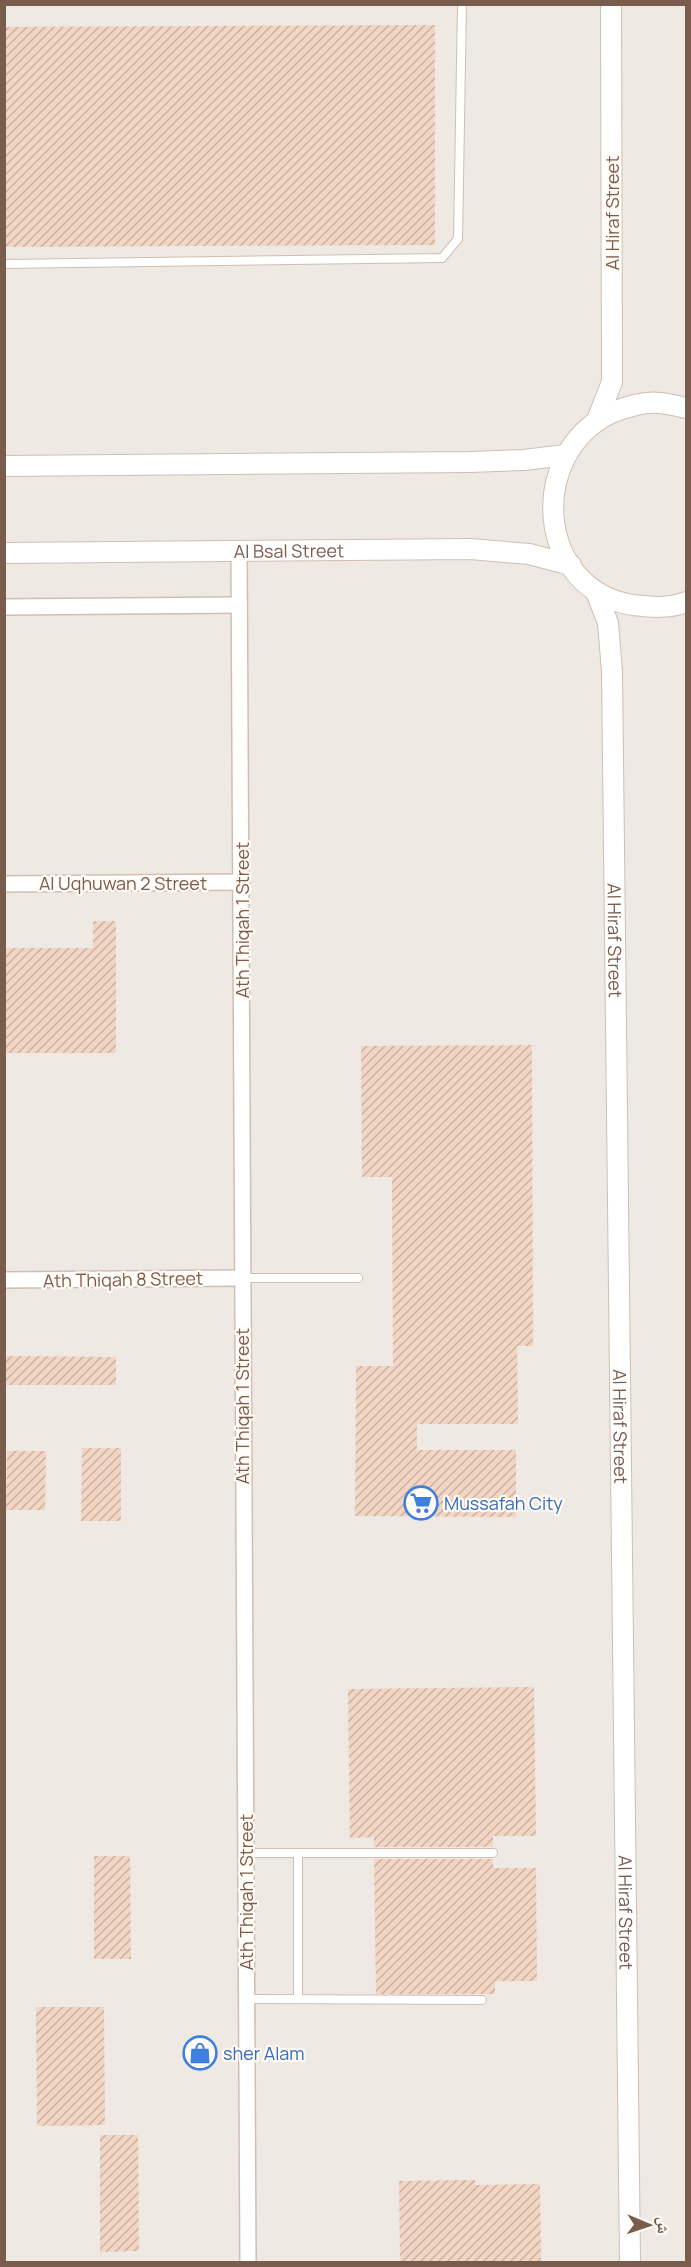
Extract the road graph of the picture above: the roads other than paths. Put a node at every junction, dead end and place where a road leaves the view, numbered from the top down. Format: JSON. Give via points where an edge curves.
{"nodes":[{"id":1,"x":462,"y":4,"type":"edge"},
{"id":2,"x":611,"y":4,"type":"edge"},
{"id":3,"x":4,"y":264,"type":"edge"},
{"id":4,"x":687,"y":408,"type":"edge"},
{"id":5,"x":597,"y":420,"type":"junction"},
{"id":6,"x":565,"y":455,"type":"junction"},
{"id":7,"x":4,"y":466,"type":"edge"},
{"id":8,"x":239,"y":549,"type":"junction"},
{"id":9,"x":4,"y":552,"type":"edge"},
{"id":10,"x":571,"y":565,"type":"junction"},
{"id":11,"x":597,"y":592,"type":"junction"},
{"id":12,"x":687,"y":602,"type":"edge"},
{"id":13,"x":239,"y":605,"type":"junction"},
{"id":14,"x":4,"y":607,"type":"edge"},
{"id":15,"x":242,"y":882,"type":"junction"},
{"id":16,"x":4,"y":884,"type":"edge"},
{"id":17,"x":241,"y":1278,"type":"junction"},
{"id":18,"x":358,"y":1278,"type":"dead end"},
{"id":19,"x":4,"y":1280,"type":"edge"},
{"id":20,"x":245,"y":1853,"type":"junction"},
{"id":21,"x":298,"y":1853,"type":"junction"},
{"id":22,"x":493,"y":1853,"type":"dead end"},
{"id":23,"x":246,"y":1999,"type":"junction"},
{"id":24,"x":298,"y":1999,"type":"junction"},
{"id":25,"x":482,"y":2000,"type":"dead end"},
{"id":26,"x":248,"y":2262,"type":"edge"},
{"id":27,"x":630,"y":2262,"type":"edge"}],
"edges":[{"from":1,"to":3,"type":"lane","via":[[458,239],[442,258]]},
{"from":2,"to":5,"type":"street","name":"Al Hiraf Street","via":[[612,382]]},
{"from":4,"to":5,"type":"street","via":[[658,403],[626,406]]},
{"from":5,"to":6,"type":"street"},
{"from":6,"to":7,"type":"street","via":[[470,462]]},
{"from":6,"to":10,"type":"street","via":[[556,476],[553,522]]},
{"from":8,"to":9,"type":"street","name":"Al Bsal Street"},
{"from":8,"to":10,"type":"street","name":"Al Bsal Street","via":[[471,549],[529,554]]},
{"from":8,"to":13,"type":"street","name":"Ath Thiqah 1 Street"},
{"from":10,"to":11,"type":"street"},
{"from":11,"to":12,"type":"street","via":[[624,603],[654,608]]},
{"from":11,"to":27,"type":"street","name":"Al Hiraf Street","via":[[608,622],[612,671]]},
{"from":13,"to":14,"type":"street"},
{"from":13,"to":15,"type":"street","name":"Ath Thiqah 1 Street"},
{"from":15,"to":16,"type":"street","name":"Al Uqhuwan 2 Street"},
{"from":15,"to":17,"type":"street","name":"Ath Thiqah 1 Street"},
{"from":17,"to":18,"type":"lane"},
{"from":17,"to":19,"type":"street","name":"Ath Thiqah 8 Street"},
{"from":17,"to":20,"type":"street","name":"Ath Thiqah 1 Street"},
{"from":20,"to":21,"type":"lane"},
{"from":20,"to":23,"type":"street","name":"Ath Thiqah 1 Street"},
{"from":21,"to":22,"type":"lane"},
{"from":21,"to":24,"type":"lane"},
{"from":23,"to":24,"type":"lane"},
{"from":23,"to":26,"type":"street","name":"Ath Thiqah 1 Street"},
{"from":24,"to":25,"type":"lane"}]}
